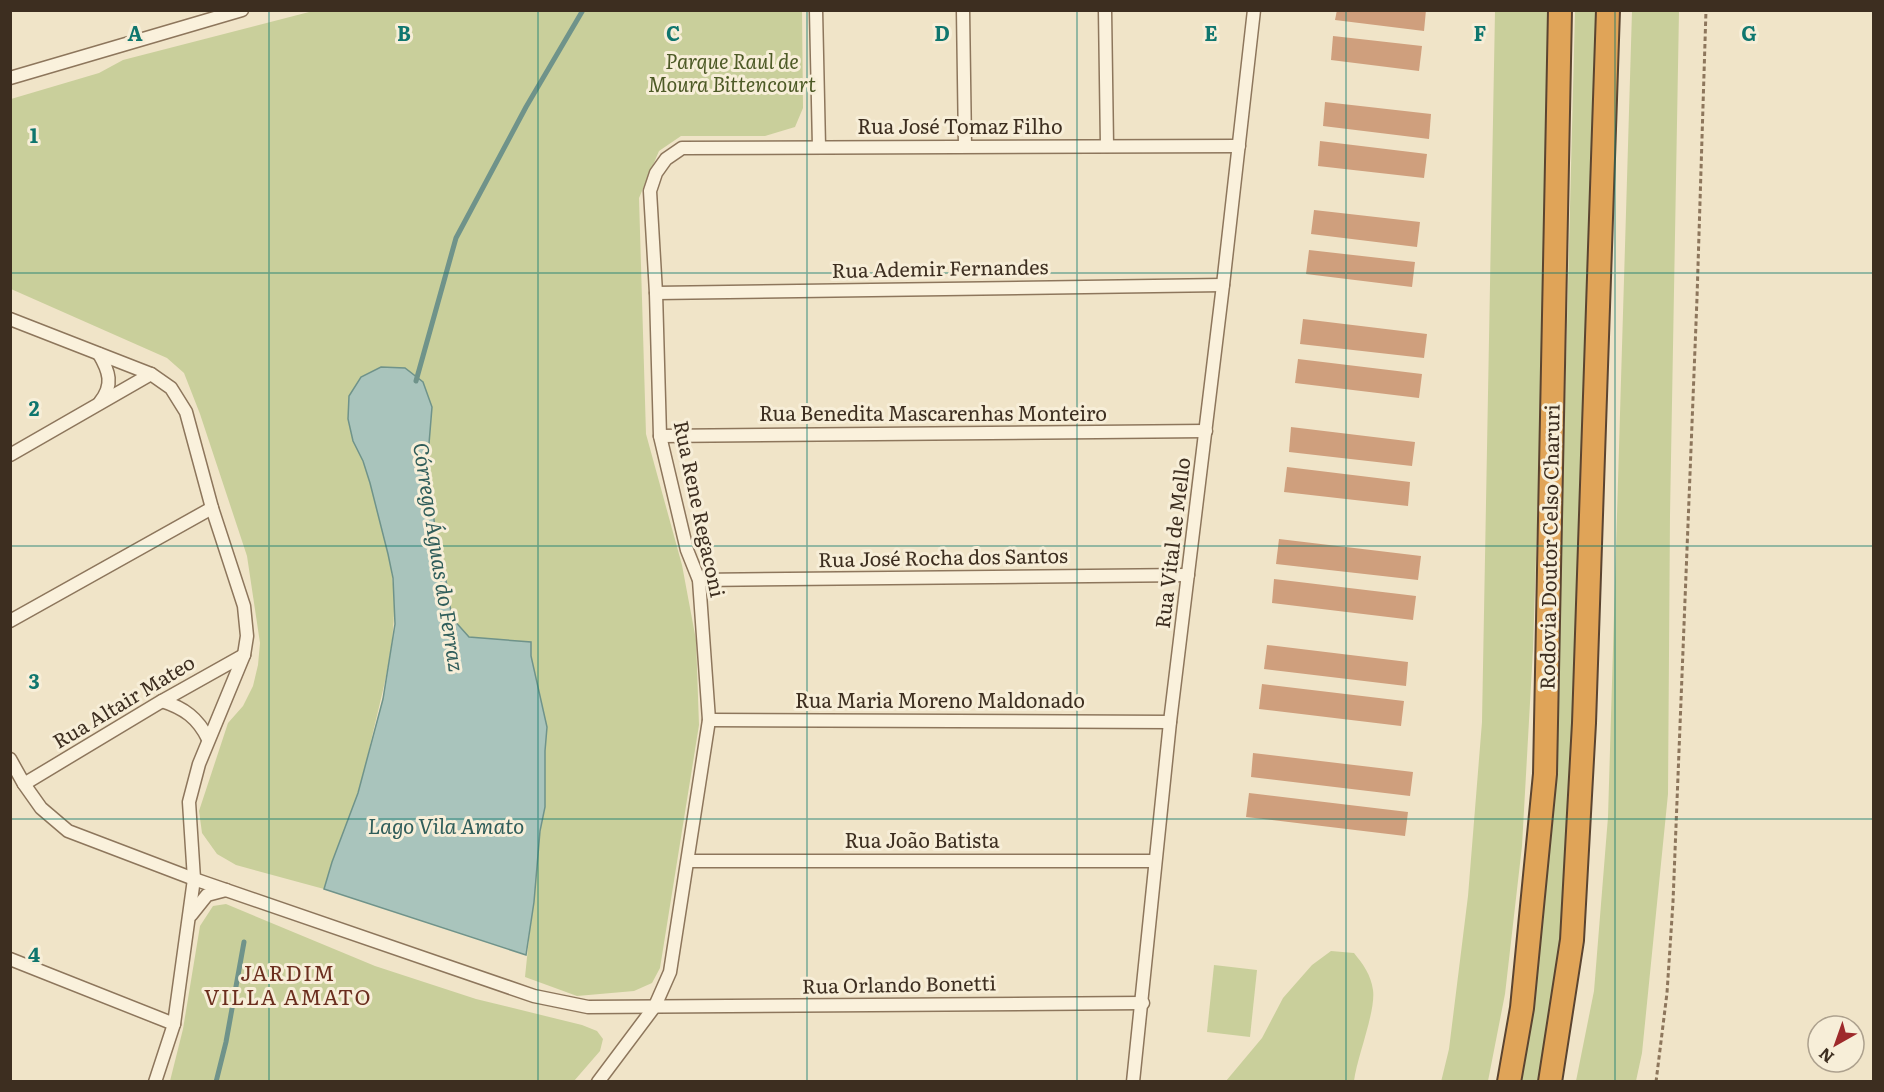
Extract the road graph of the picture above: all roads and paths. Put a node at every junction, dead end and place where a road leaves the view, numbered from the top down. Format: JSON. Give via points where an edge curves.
{"nodes":[{"id":1,"x":242,"y":10,"type":"edge"},
{"id":2,"x":816,"y":10,"type":"edge"},
{"id":3,"x":963,"y":10,"type":"edge"},
{"id":4,"x":1106,"y":10,"type":"edge"},
{"id":5,"x":1254,"y":10,"type":"edge"},
{"id":6,"x":1560,"y":10,"type":"edge"},
{"id":7,"x":1608,"y":10,"type":"edge"},
{"id":8,"x":1706,"y":10,"type":"edge"},
{"id":9,"x":10,"y":78,"type":"edge"},
{"id":10,"x":1107,"y":146,"type":"junction"},
{"id":11,"x":1239,"y":146,"type":"junction"},
{"id":12,"x":819,"y":147,"type":"junction"},
{"id":13,"x":964,"y":147,"type":"junction"},
{"id":14,"x":682,"y":148,"type":"joint"},
{"id":15,"x":1223,"y":285,"type":"junction"},
{"id":16,"x":656,"y":292,"type":"junction"},
{"id":17,"x":10,"y":319,"type":"edge"},
{"id":18,"x":99,"y":354,"type":"junction"},
{"id":19,"x":151,"y":374,"type":"junction"},
{"id":20,"x":98,"y":405,"type":"junction"},
{"id":21,"x":1206,"y":431,"type":"junction"},
{"id":22,"x":660,"y":436,"type":"junction"},
{"id":23,"x":10,"y":455,"type":"edge"},
{"id":24,"x":212,"y":508,"type":"junction"},
{"id":25,"x":1188,"y":575,"type":"junction"},
{"id":26,"x":699,"y":580,"type":"junction"},
{"id":27,"x":10,"y":621,"type":"edge"},
{"id":28,"x":244,"y":655,"type":"junction"},
{"id":29,"x":162,"y":701,"type":"junction"},
{"id":30,"x":709,"y":720,"type":"junction"},
{"id":31,"x":1170,"y":722,"type":"junction"},
{"id":32,"x":208,"y":739,"type":"junction"},
{"id":33,"x":10,"y":759,"type":"edge"},
{"id":34,"x":24,"y":784,"type":"junction"},
{"id":35,"x":688,"y":861,"type":"junction"},
{"id":36,"x":1155,"y":861,"type":"junction"},
{"id":37,"x":194,"y":879,"type":"junction"},
{"id":38,"x":226,"y":890,"type":"junction"},
{"id":39,"x":189,"y":918,"type":"junction"},
{"id":40,"x":10,"y":959,"type":"edge"},
{"id":41,"x":1143,"y":1003,"type":"junction"},
{"id":42,"x":655,"y":1006,"type":"junction"},
{"id":43,"x":174,"y":1024,"type":"junction"},
{"id":44,"x":155,"y":1082,"type":"edge"},
{"id":45,"x":598,"y":1082,"type":"edge"},
{"id":46,"x":1133,"y":1082,"type":"edge"},
{"id":47,"x":1509,"y":1082,"type":"edge"},
{"id":48,"x":1550,"y":1082,"type":"edge"},
{"id":49,"x":1656,"y":1082,"type":"edge"}],
"edges":[{"from":1,"to":9,"type":"street"},
{"from":2,"to":12,"type":"street"},
{"from":3,"to":13,"type":"street"},
{"from":4,"to":10,"type":"street"},
{"from":5,"to":11,"type":"street","name":"Rua Vital de Mello"},
{"from":6,"to":47,"type":"highway","name":"Rodovia Doutor Celso Charuri","via":[[1545,774],[1522,1008]]},
{"from":7,"to":48,"type":"highway","name":"Rodovia Doutor Celso Charuri","via":[[1584,723],[1572,940]]},
{"from":8,"to":49,"type":"path","via":[[1673,902]]},
{"from":10,"to":11,"type":"street","name":"Rua José Tomaz Filho"},
{"from":10,"to":13,"type":"street","name":"Rua José Tomaz Filho"},
{"from":11,"to":15,"type":"street","name":"Rua Vital de Mello"},
{"from":12,"to":13,"type":"street","name":"Rua José Tomaz Filho"},
{"from":12,"to":14,"type":"street","name":"Rua José Tomaz Filho"},
{"from":14,"to":16,"type":"street","name":"Rua Rene Regaconi","via":[[666,159],[650,191]]},
{"from":15,"to":16,"type":"street","name":"Rua Ademir Fernandes"},
{"from":15,"to":21,"type":"street","name":"Rua Vital de Mello"},
{"from":16,"to":22,"type":"street","name":"Rua Rene Regaconi"},
{"from":17,"to":18,"type":"street"},
{"from":18,"to":19,"type":"street"},
{"from":18,"to":20,"type":"street","via":[[111,380]]},
{"from":19,"to":20,"type":"street"},
{"from":19,"to":24,"type":"street","via":[[171,388],[186,412]]},
{"from":20,"to":23,"type":"street"},
{"from":21,"to":22,"type":"street","name":"Rua Benedita Mascarenhas Monteiro"},
{"from":21,"to":25,"type":"street","name":"Rua Vital de Mello"},
{"from":22,"to":26,"type":"street","name":"Rua Rene Regaconi","via":[[687,550]]},
{"from":24,"to":27,"type":"street"},
{"from":24,"to":28,"type":"street","via":[[244,606]]},
{"from":25,"to":26,"type":"street","name":"Rua José Rocha dos Santos"},
{"from":25,"to":31,"type":"street","name":"Rua Vital de Mello"},
{"from":26,"to":30,"type":"street","name":"Rua Rene Regaconi"},
{"from":28,"to":29,"type":"street","name":"Rua Altair Mateo"},
{"from":28,"to":32,"type":"street"},
{"from":29,"to":32,"type":"street","via":[[190,714]]},
{"from":29,"to":34,"type":"street","name":"Rua Altair Mateo"},
{"from":30,"to":31,"type":"street","name":"Rua Maria Moreno Maldonado"},
{"from":30,"to":35,"type":"street","name":"Rua Rene Regaconi"},
{"from":31,"to":36,"type":"street","name":"Rua Vital de Mello"},
{"from":32,"to":37,"type":"street","via":[[189,802]]},
{"from":33,"to":34,"type":"street","name":"Rua Orlando Bonetti"},
{"from":34,"to":37,"type":"street","name":"Rua Orlando Bonetti","via":[[41,808],[68,831]]},
{"from":35,"to":36,"type":"street","name":"Rua João Batista"},
{"from":35,"to":42,"type":"street","name":"Rua Rene Regaconi","via":[[670,972]]},
{"from":36,"to":41,"type":"street","name":"Rua Vital de Mello"},
{"from":37,"to":38,"type":"street","name":"Rua Orlando Bonetti"},
{"from":37,"to":39,"type":"street"},
{"from":38,"to":39,"type":"street","via":[[207,895]]},
{"from":38,"to":42,"type":"street","name":"Rua Orlando Bonetti","via":[[534,996],[588,1007]]},
{"from":39,"to":43,"type":"street"},
{"from":40,"to":43,"type":"street"},
{"from":41,"to":42,"type":"street","name":"Rua Orlando Bonetti"},
{"from":41,"to":46,"type":"street","name":"Rua Vital de Mello"},
{"from":42,"to":45,"type":"street","name":"Rua Rene Regaconi"},
{"from":43,"to":44,"type":"street"}]}
